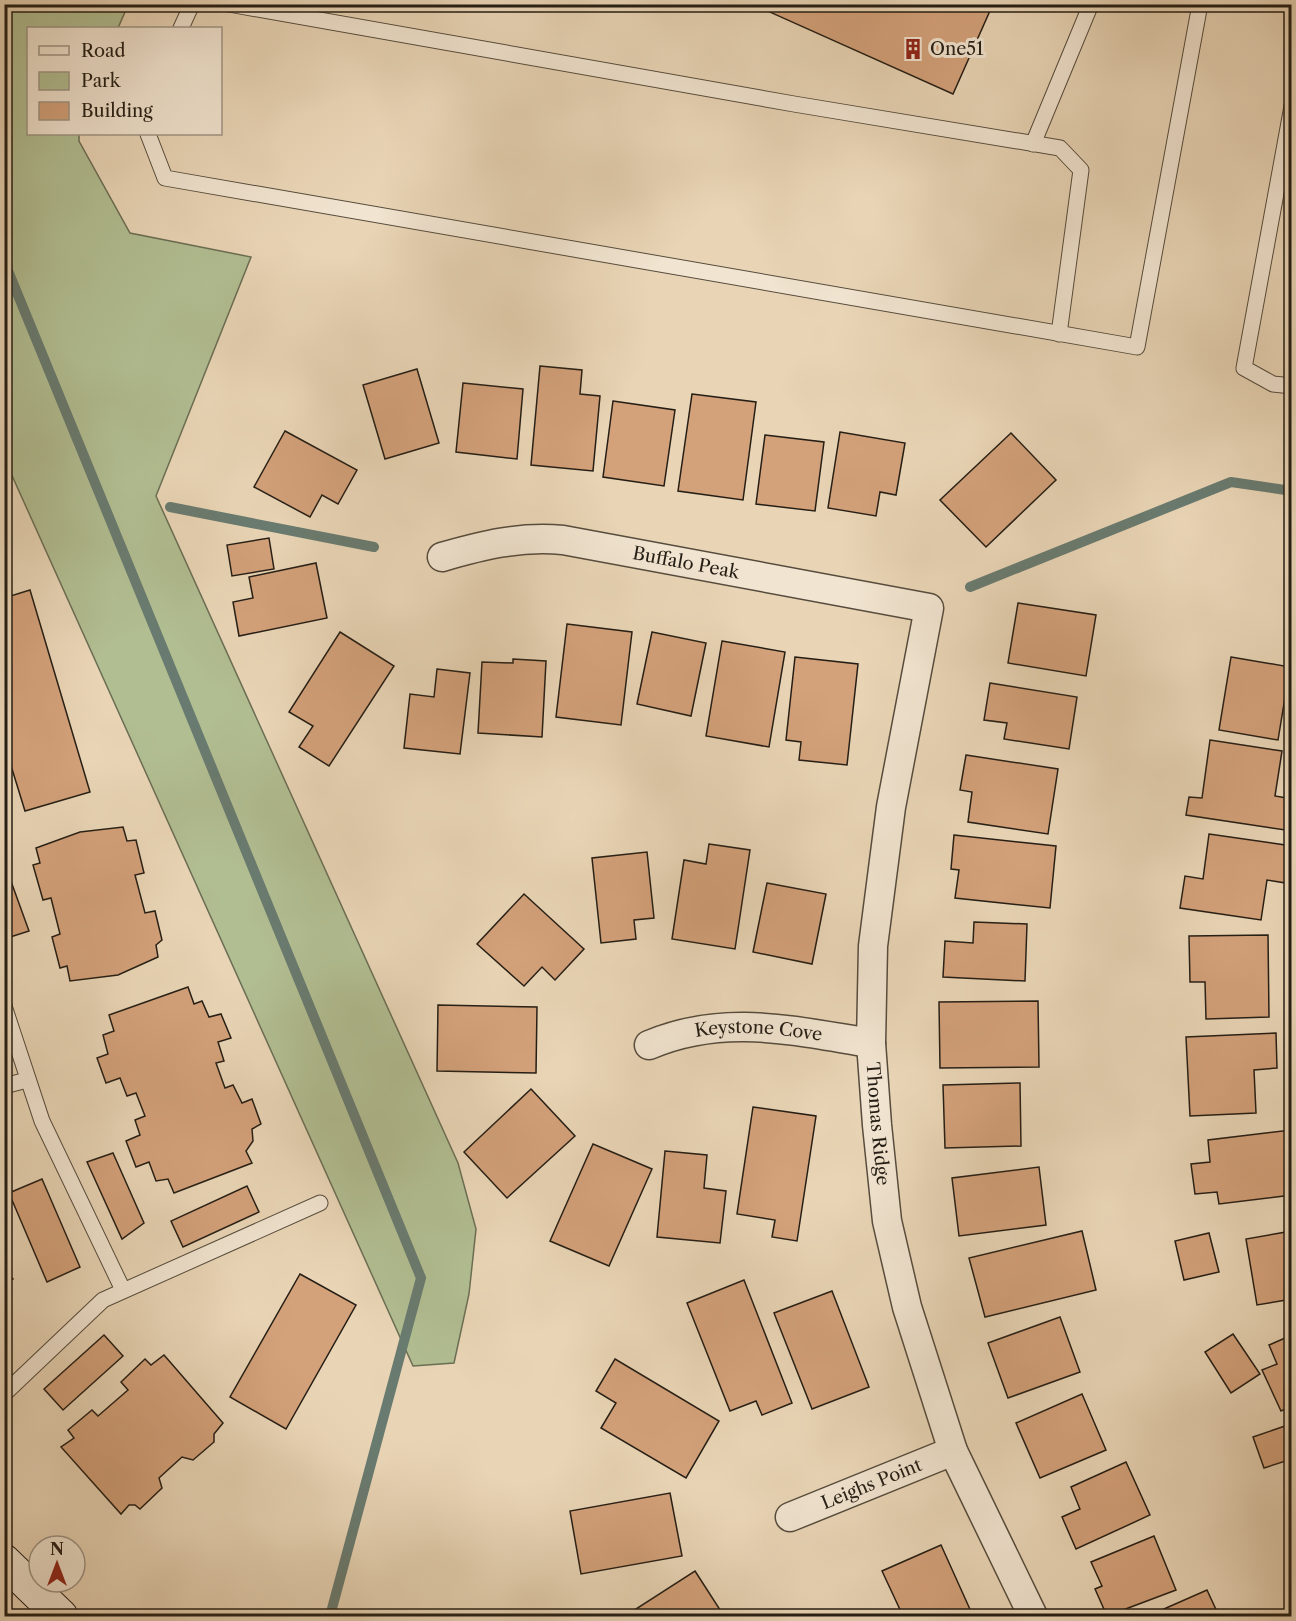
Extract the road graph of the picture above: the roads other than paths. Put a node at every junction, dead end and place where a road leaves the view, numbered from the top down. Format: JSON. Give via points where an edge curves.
{"nodes":[{"id":1,"x":192,"y":4,"type":"edge"},
{"id":2,"x":229,"y":4,"type":"edge"},
{"id":3,"x":1091,"y":4,"type":"edge"},
{"id":4,"x":1200,"y":4,"type":"edge"},
{"id":5,"x":182,"y":27,"type":"edge"},
{"id":6,"x":1292,"y":106,"type":"edge"},
{"id":7,"x":148,"y":135,"type":"edge"},
{"id":8,"x":1033,"y":144,"type":"junction"},
{"id":9,"x":1059,"y":334,"type":"junction"},
{"id":10,"x":1292,"y":386,"type":"edge"},
{"id":11,"x":442,"y":557,"type":"dead end"},
{"id":12,"x":929,"y":608,"type":"joint"},
{"id":13,"x":4,"y":1006,"type":"edge"},
{"id":14,"x":871,"y":1043,"type":"junction"},
{"id":15,"x":649,"y":1045,"type":"dead end"},
{"id":16,"x":27,"y":1080,"type":"junction"},
{"id":17,"x":4,"y":1086,"type":"edge"},
{"id":18,"x":320,"y":1203,"type":"dead end"},
{"id":19,"x":123,"y":1290,"type":"junction"},
{"id":20,"x":4,"y":1394,"type":"edge"},
{"id":21,"x":953,"y":1451,"type":"junction"},
{"id":22,"x":790,"y":1517,"type":"dead end"},
{"id":23,"x":4,"y":1561,"type":"edge"},
{"id":24,"x":61,"y":1617,"type":"edge"},
{"id":25,"x":1033,"y":1617,"type":"edge"}],
"edges":[{"from":1,"to":5,"type":"lane"},
{"from":2,"to":8,"type":"lane"},
{"from":3,"to":8,"type":"lane"},
{"from":4,"to":9,"type":"lane","via":[[1137,347]]},
{"from":6,"to":10,"type":"lane","via":[[1244,368],[1273,384]]},
{"from":7,"to":9,"type":"lane","via":[[165,178]]},
{"from":8,"to":9,"type":"lane","via":[[1060,148],[1081,170]]},
{"from":11,"to":12,"type":"street","name":"Buffalo Peak","via":[[536,537]]},
{"from":12,"to":14,"type":"street","name":"Thomas Ridge","via":[[891,807],[873,946]]},
{"from":13,"to":16,"type":"lane"},
{"from":14,"to":15,"type":"street","name":"Keystone Cove","via":[[750,1025],[708,1028]]},
{"from":14,"to":21,"type":"street","name":"Thomas Ridge","via":[[887,1221],[907,1307]]},
{"from":16,"to":17,"type":"lane"},
{"from":16,"to":19,"type":"lane","via":[[42,1121]]},
{"from":18,"to":19,"type":"lane"},
{"from":19,"to":20,"type":"lane","via":[[91,1310]]},
{"from":21,"to":22,"type":"street","name":"Leighs Point"},
{"from":21,"to":25,"type":"street","name":"Thomas Ridge"},
{"from":23,"to":24,"type":"street"}]}
